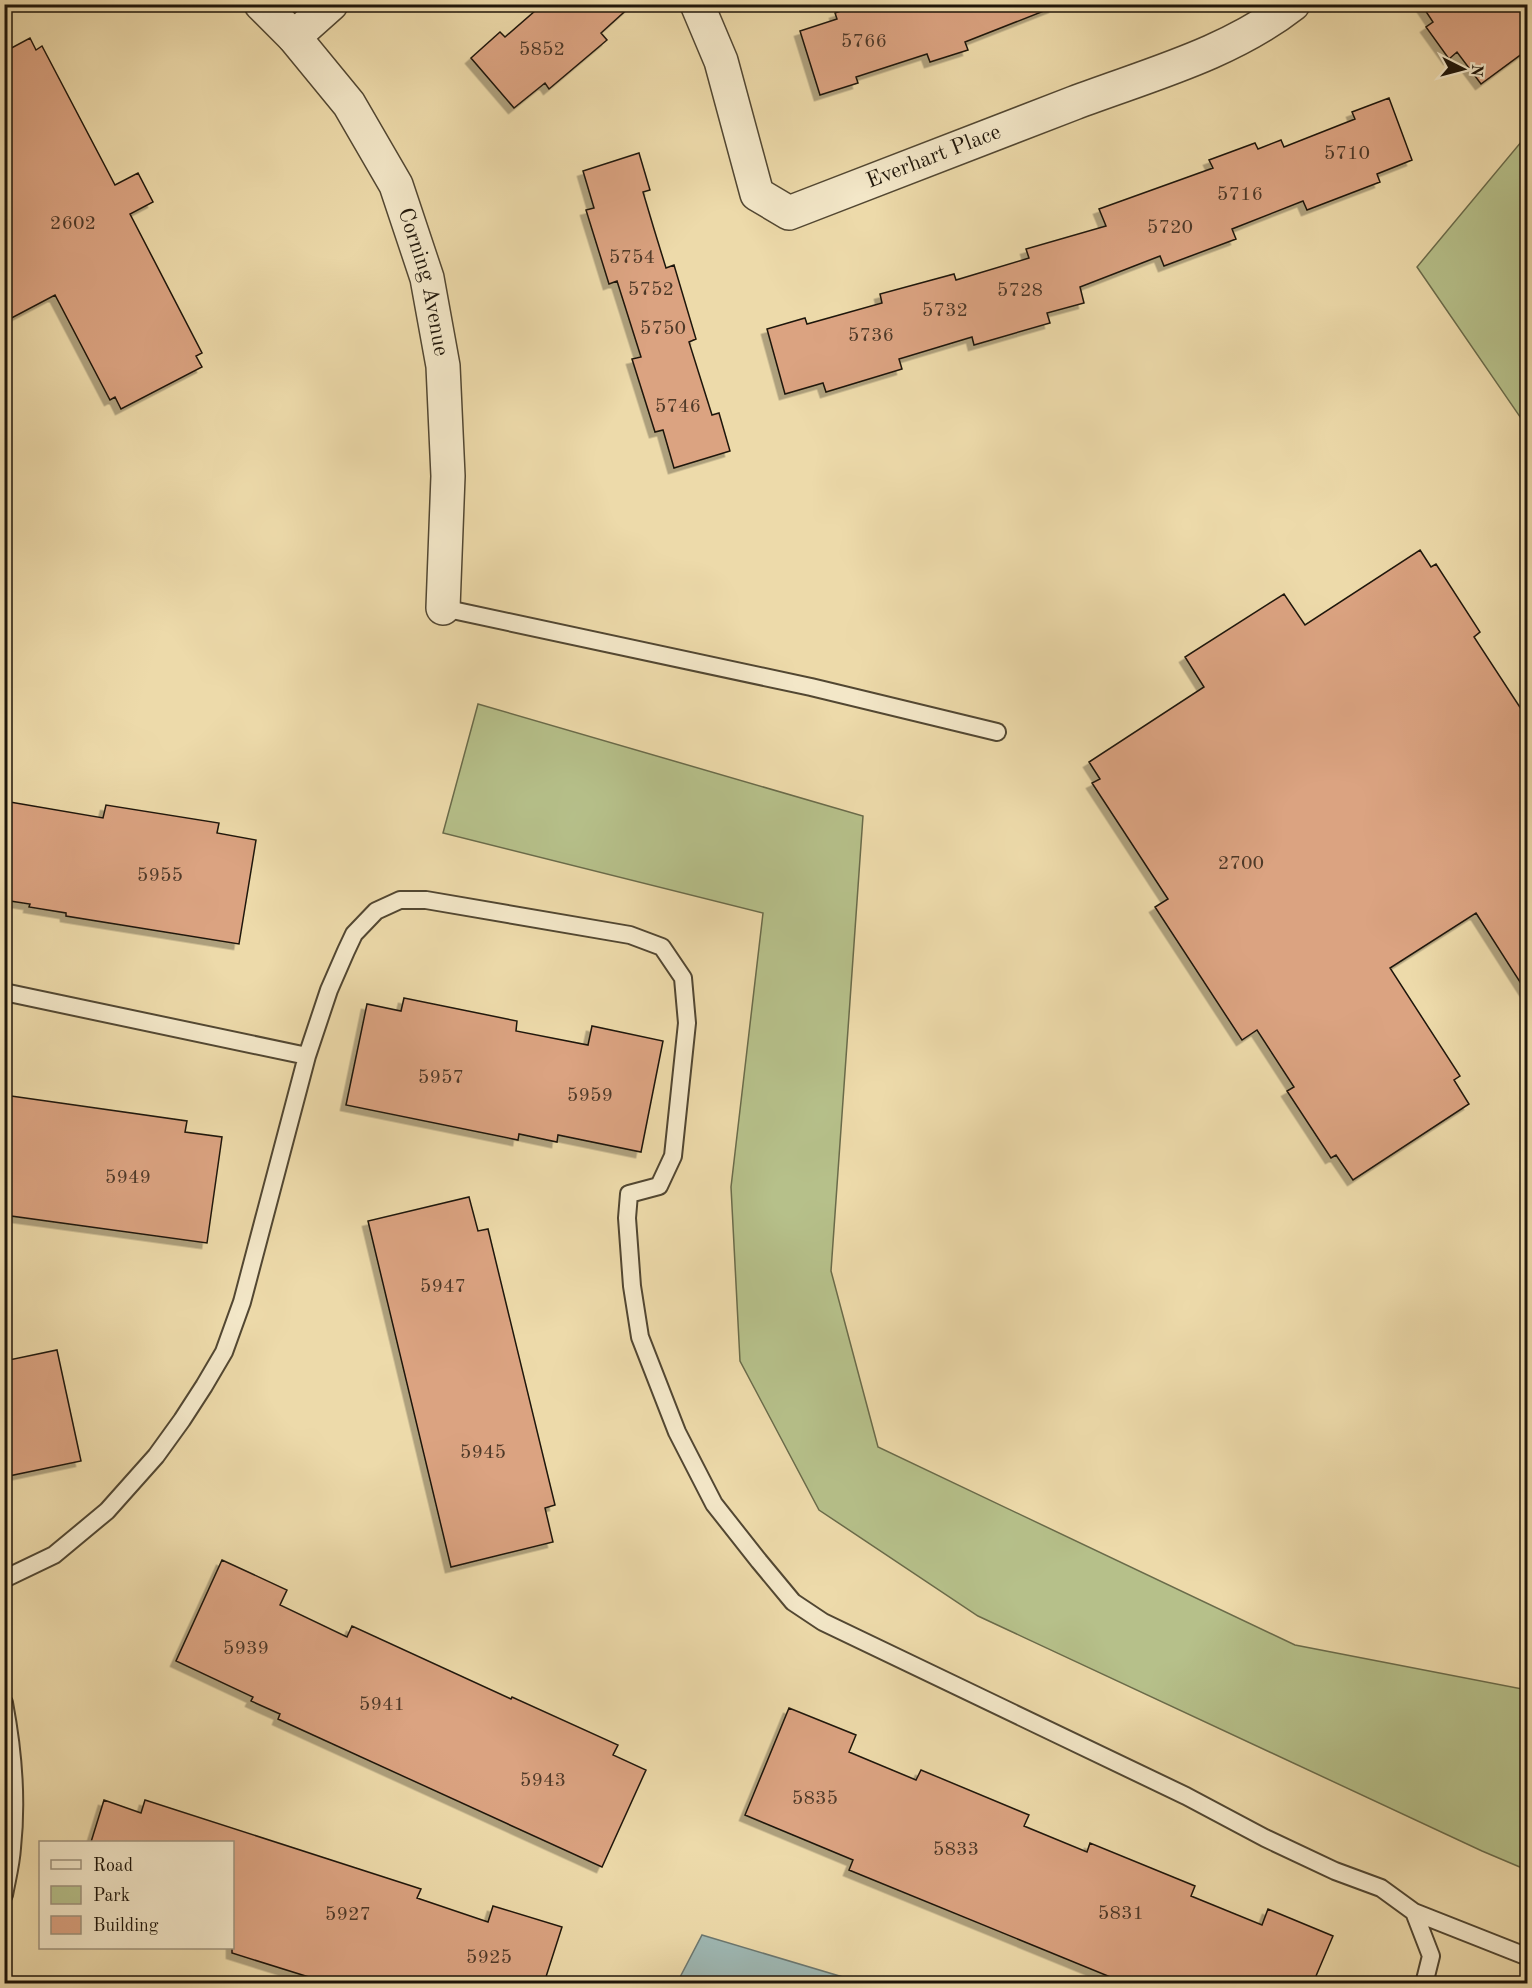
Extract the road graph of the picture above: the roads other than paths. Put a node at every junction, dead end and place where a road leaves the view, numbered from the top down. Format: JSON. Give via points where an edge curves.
{"nodes":[{"id":1,"x":261,"y":4,"type":"edge"},
{"id":2,"x":331,"y":4,"type":"edge"},
{"id":3,"x":697,"y":4,"type":"edge"},
{"id":4,"x":1293,"y":4,"type":"edge"},
{"id":5,"x":294,"y":37,"type":"junction"},
{"id":6,"x":443,"y":608,"type":"joint"},
{"id":7,"x":997,"y":732,"type":"dead end"},
{"id":8,"x":4,"y":992,"type":"edge"},
{"id":9,"x":307,"y":1056,"type":"junction"},
{"id":10,"x":4,"y":1579,"type":"edge"},
{"id":11,"x":4,"y":1703,"type":"edge"},
{"id":12,"x":4,"y":1894,"type":"edge"},
{"id":13,"x":1414,"y":1912,"type":"junction"},
{"id":14,"x":1527,"y":1957,"type":"edge"},
{"id":15,"x":1424,"y":1983,"type":"edge"}],
"edges":[{"from":1,"to":5,"type":"street","name":"Corning Avenue"},
{"from":2,"to":5,"type":"street"},
{"from":3,"to":4,"type":"street","name":"Everhart Place","via":[[721,61],[757,194],[789,213],[1219,49]]},
{"from":5,"to":6,"type":"street","name":"Corning Avenue","via":[[349,104],[396,185],[427,278],[444,377],[448,476]]},
{"from":6,"to":7,"type":"lane","via":[[811,687]]},
{"from":8,"to":9,"type":"lane"},
{"from":9,"to":10,"type":"lane","via":[[242,1302],[224,1352],[163,1447],[107,1511],[54,1555]]},
{"from":9,"to":13,"type":"lane","via":[[329,990],[354,934],[376,911],[400,900],[426,900],[630,935],[662,947],[683,978],[687,1023],[673,1156],[659,1186],[629,1194],[632,1286],[640,1337],[677,1432],[714,1504],[752,1553],[793,1602],[824,1622],[1265,1838],[1381,1888]]},
{"from":11,"to":12,"type":"lane","via":[[13,1819]]},
{"from":13,"to":14,"type":"lane"},
{"from":13,"to":15,"type":"lane","via":[[1431,1956]]}]}
